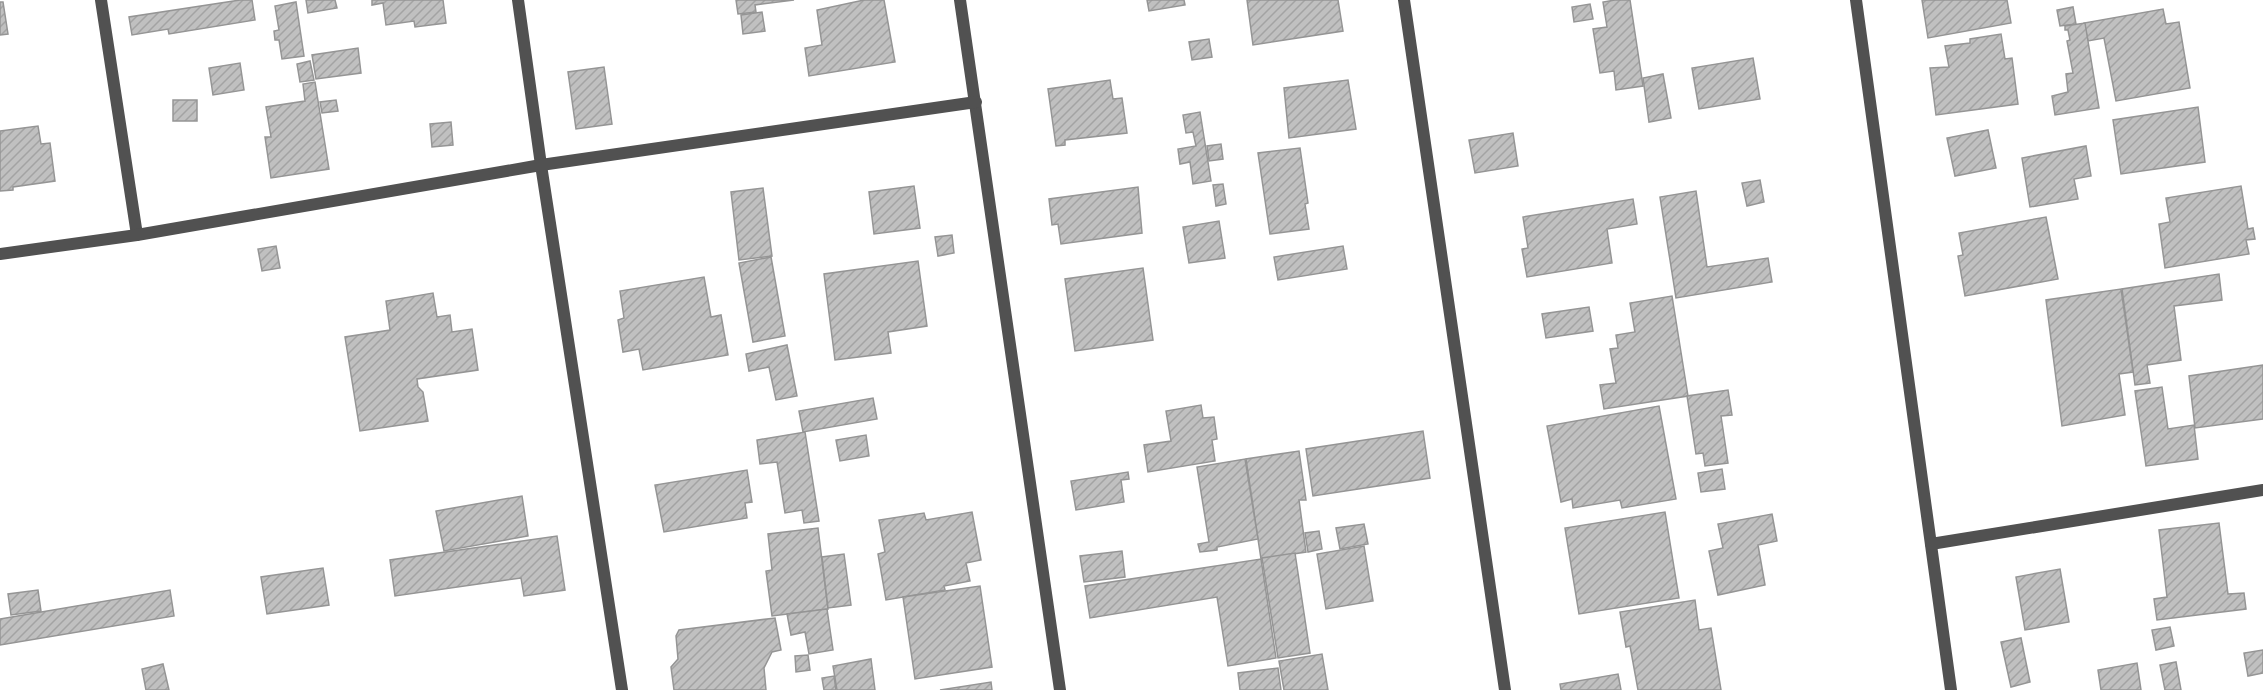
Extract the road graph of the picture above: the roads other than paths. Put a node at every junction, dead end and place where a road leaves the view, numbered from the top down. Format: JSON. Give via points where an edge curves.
{"nodes":[{"id":1,"x":101,"y":0,"type":"edge"},
{"id":2,"x":518,"y":0,"type":"edge"},
{"id":3,"x":960,"y":0,"type":"edge"},
{"id":4,"x":1404,"y":0,"type":"edge"},
{"id":5,"x":1856,"y":0,"type":"edge"},
{"id":6,"x":976,"y":102,"type":"junction"},
{"id":7,"x":541,"y":165,"type":"junction"},
{"id":8,"x":137,"y":236,"type":"junction"},
{"id":9,"x":0,"y":254,"type":"edge"},
{"id":10,"x":2263,"y":490,"type":"edge"},
{"id":11,"x":1931,"y":544,"type":"junction"},
{"id":12,"x":622,"y":690,"type":"edge"},
{"id":13,"x":1060,"y":690,"type":"edge"},
{"id":14,"x":1505,"y":690,"type":"edge"},
{"id":15,"x":1951,"y":690,"type":"edge"}],
"edges":[{"from":1,"to":8,"type":"street"},
{"from":2,"to":7,"type":"street"},
{"from":3,"to":6,"type":"street"},
{"from":4,"to":14,"type":"street"},
{"from":5,"to":11,"type":"street"},
{"from":6,"to":7,"type":"street"},
{"from":6,"to":13,"type":"street"},
{"from":7,"to":8,"type":"street"},
{"from":7,"to":12,"type":"street"},
{"from":8,"to":9,"type":"street"},
{"from":10,"to":11,"type":"street"},
{"from":11,"to":15,"type":"street"}]}
